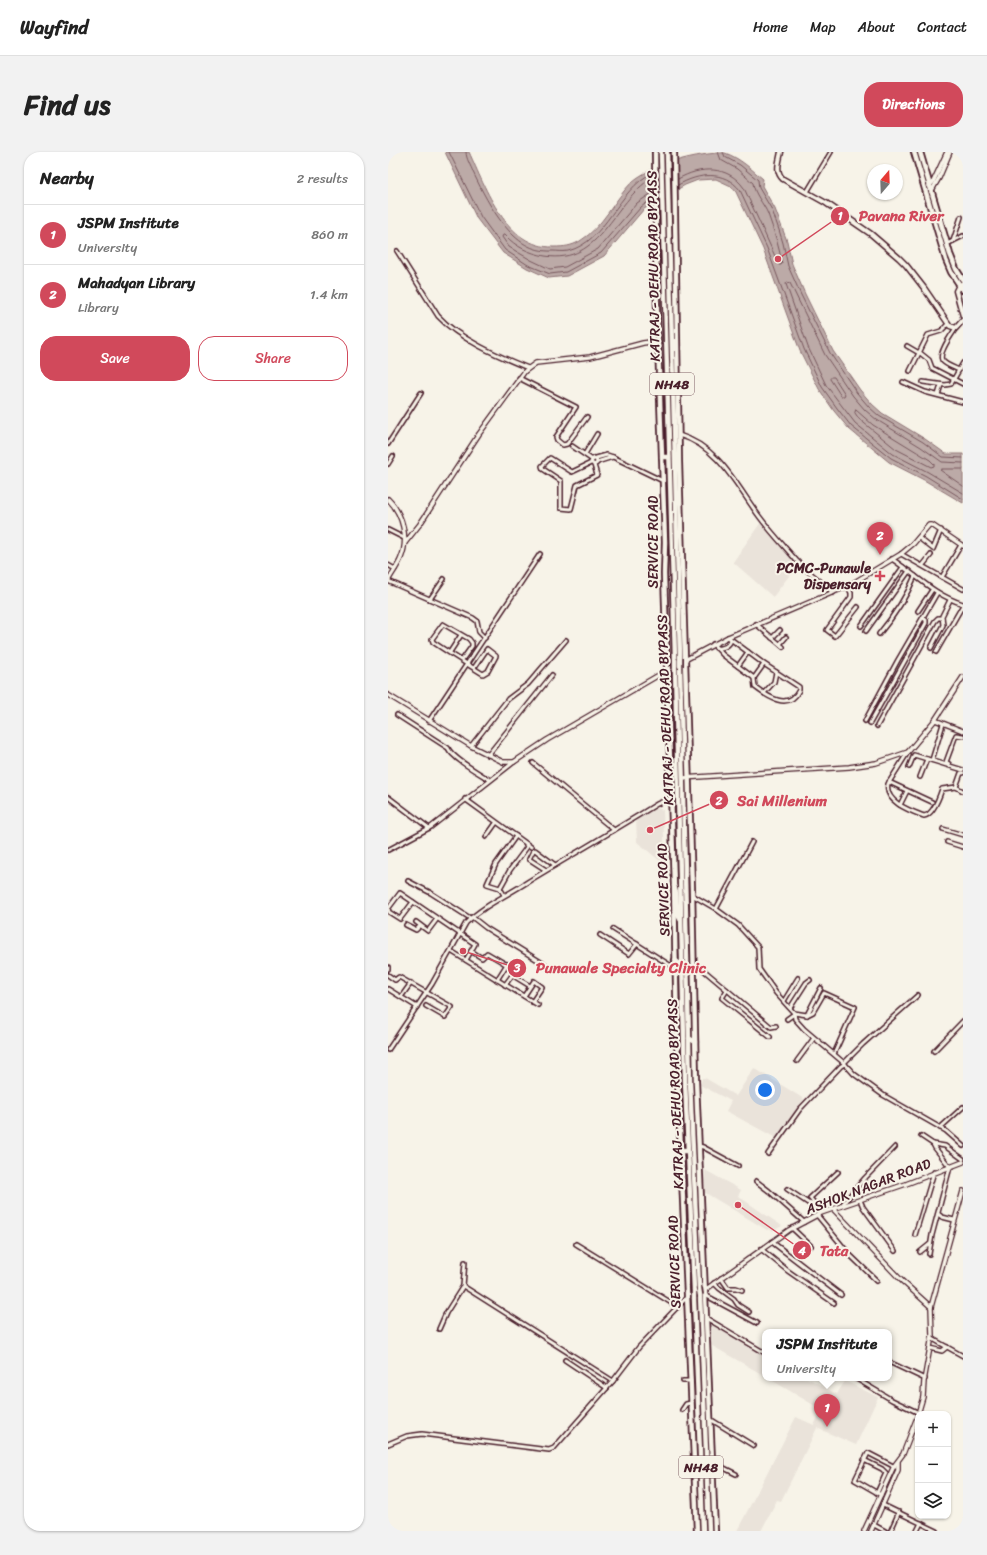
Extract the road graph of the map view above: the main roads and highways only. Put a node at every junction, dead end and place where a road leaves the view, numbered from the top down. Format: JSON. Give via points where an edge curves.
{"nodes":[{"id":1,"x":781,"y":152,"type":"edge"},
{"id":2,"x":914,"y":152,"type":"edge"},
{"id":3,"x":920,"y":152,"type":"edge"},
{"id":4,"x":655,"y":154,"type":"edge"},
{"id":5,"x":661,"y":154,"type":"edge"},
{"id":6,"x":667,"y":154,"type":"edge"},
{"id":7,"x":674,"y":154,"type":"edge"},
{"id":8,"x":927,"y":186,"type":"junction"},
{"id":9,"x":929,"y":193,"type":"junction"},
{"id":10,"x":962,"y":283,"type":"edge"},
{"id":11,"x":963,"y":290,"type":"edge"},
{"id":12,"x":963,"y":316,"type":"edge"},
{"id":13,"x":963,"y":320,"type":"edge"},
{"id":14,"x":662,"y":457,"type":"junction"},
{"id":15,"x":669,"y":457,"type":"junction"},
{"id":16,"x":682,"y":659,"type":"junction"},
{"id":17,"x":686,"y":778,"type":"junction"},
{"id":18,"x":674,"y":886,"type":"junction"},
{"id":19,"x":681,"y":920,"type":"junction"},
{"id":20,"x":682,"y":939,"type":"junction"},
{"id":21,"x":675,"y":940,"type":"junction"},
{"id":22,"x":675,"y":960,"type":"junction"},
{"id":23,"x":682,"y":966,"type":"junction"},
{"id":24,"x":690,"y":1038,"type":"junction"},
{"id":25,"x":695,"y":1042,"type":"junction"},
{"id":26,"x":681,"y":1151,"type":"junction"},
{"id":27,"x":688,"y":1151,"type":"junction"},
{"id":28,"x":703,"y":1293,"type":"junction"},
{"id":29,"x":697,"y":1531,"type":"edge"},
{"id":30,"x":703,"y":1531,"type":"edge"},
{"id":31,"x":709,"y":1531,"type":"edge"},
{"id":32,"x":715,"y":1531,"type":"edge"}],
"edges":[{"from":1,"to":13,"type":"main road","via":[[778,170],[783,179],[826,203],[899,258],[924,288],[948,324],[956,328]]},
{"from":2,"to":8,"type":"main road"},
{"from":3,"to":8,"type":"main road"},
{"from":4,"to":14,"type":"main road","name":"SERVICE ROAD"},
{"from":5,"to":15,"type":"main road","name":"KATRAJ - DEHU ROAD BYPASS","number":"NH48"},
{"from":6,"to":16,"type":"main road","name":"KATRAJ - DEHU ROAD BYPASS","number":"NH48"},
{"from":7,"to":16,"type":"main road","name":"SERVICE ROAD"},
{"from":8,"to":9,"type":"main road"},
{"from":9,"to":10,"type":"main road"},
{"from":9,"to":10,"type":"main road","via":[[946,260],[951,272]]},
{"from":10,"to":11,"type":"main road"},
{"from":10,"to":12,"type":"main road","via":[[956,292]]},
{"from":14,"to":15,"type":"main road"},
{"from":14,"to":18,"type":"main road","name":"SERVICE ROAD"},
{"from":15,"to":19,"type":"main road","name":"KATRAJ - DEHU ROAD BYPASS","number":"NH48","bridge":true},
{"from":16,"to":17,"type":"main road","name":"SERVICE ROAD"},
{"from":16,"to":17,"type":"main road","name":"KATRAJ - DEHU ROAD BYPASS","number":"NH48","bridge":true,"via":[[680,666]]},
{"from":17,"to":24,"type":"main road","name":"KATRAJ - DEHU ROAD BYPASS","number":"NH48"},
{"from":17,"to":25,"type":"main road","name":"SERVICE ROAD","via":[[692,894]]},
{"from":18,"to":19,"type":"main road"},
{"from":18,"to":21,"type":"main road","name":"SERVICE ROAD"},
{"from":19,"to":20,"type":"main road","name":"KATRAJ - DEHU ROAD BYPASS","number":"NH48"},
{"from":20,"to":21,"type":"main road"},
{"from":20,"to":23,"type":"main road","name":"KATRAJ - DEHU ROAD BYPASS","number":"NH48"},
{"from":21,"to":22,"type":"main road","name":"SERVICE ROAD"},
{"from":22,"to":23,"type":"main road"},
{"from":22,"to":26,"type":"main road","name":"SERVICE ROAD"},
{"from":23,"to":27,"type":"main road","name":"KATRAJ - DEHU ROAD BYPASS","number":"NH48"},
{"from":24,"to":25,"type":"main road"},
{"from":24,"to":28,"type":"main road","name":"KATRAJ - DEHU ROAD BYPASS","number":"NH48","bridge":true,"via":[[699,1288]]},
{"from":25,"to":28,"type":"main road","name":"SERVICE ROAD"},
{"from":26,"to":27,"type":"main road"},
{"from":26,"to":29,"type":"main road","name":"SERVICE ROAD"},
{"from":27,"to":30,"type":"main road","name":"KATRAJ - DEHU ROAD BYPASS","number":"NH48","bridge":true},
{"from":28,"to":31,"type":"main road","name":"KATRAJ - DEHU ROAD BYPASS","number":"NH48"},
{"from":28,"to":32,"type":"main road","name":"SERVICE ROAD"}]}
